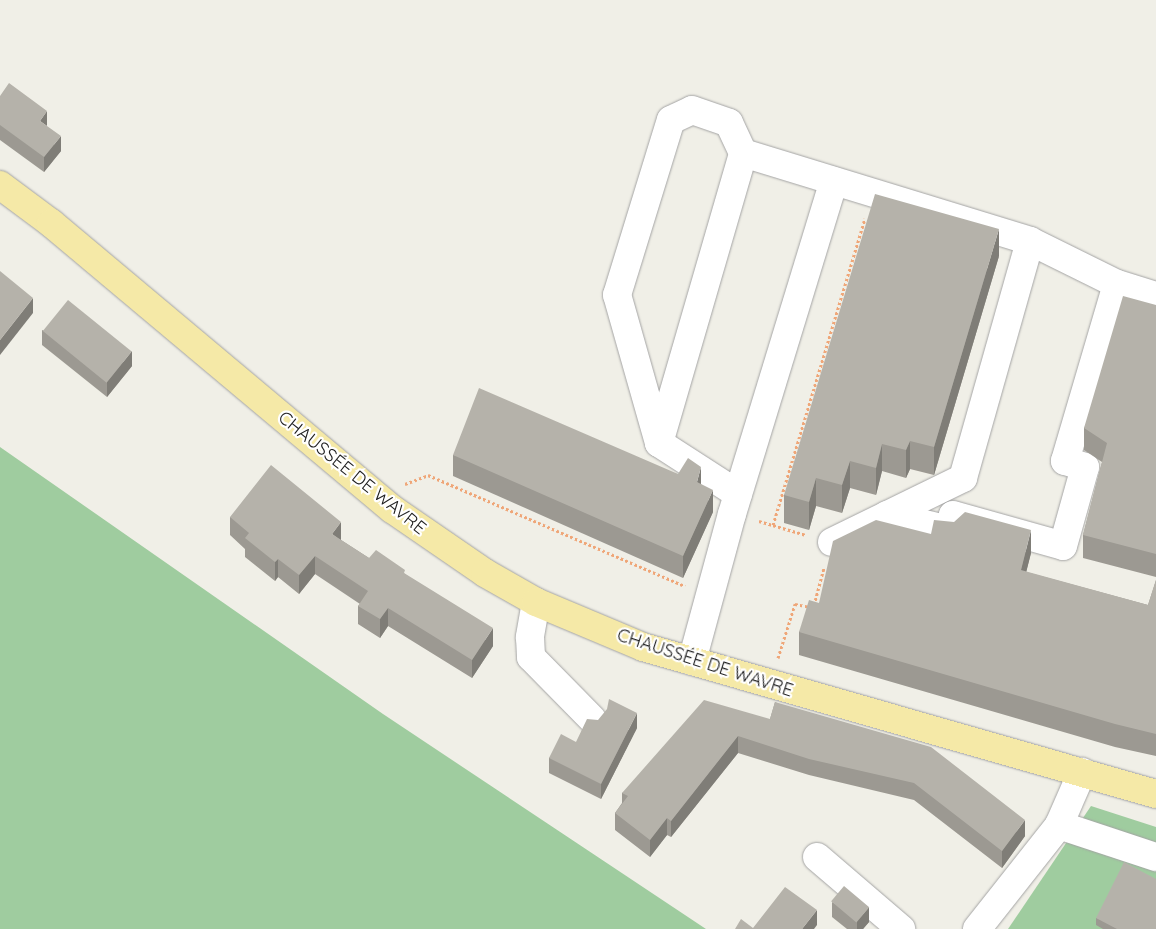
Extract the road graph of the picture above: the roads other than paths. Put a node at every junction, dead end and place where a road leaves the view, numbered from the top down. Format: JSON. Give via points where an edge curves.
{"nodes":[{"id":1,"x":744,"y":153,"type":"junction"},
{"id":2,"x":834,"y":180,"type":"junction"},
{"id":3,"x":0,"y":185,"type":"edge"},
{"id":4,"x":1030,"y":242,"type":"junction"},
{"id":5,"x":1117,"y":284,"type":"junction"},
{"id":6,"x":1156,"y":296,"type":"edge"},
{"id":7,"x":659,"y":443,"type":"junction"},
{"id":8,"x":735,"y":504,"type":"junction"},
{"id":9,"x":887,"y":515,"type":"junction"},
{"id":10,"x":832,"y":542,"type":"edge"},
{"id":11,"x":536,"y":602,"type":"junction"},
{"id":12,"x":692,"y":661,"type":"junction"},
{"id":13,"x":592,"y":719,"type":"edge"},
{"id":14,"x":1082,"y":772,"type":"junction"},
{"id":15,"x":1156,"y":794,"type":"edge"},
{"id":16,"x":1059,"y":825,"type":"junction"},
{"id":17,"x":817,"y":857,"type":"dead end"},
{"id":18,"x":1156,"y":857,"type":"edge"},
{"id":19,"x":901,"y":929,"type":"edge"},
{"id":20,"x":976,"y":929,"type":"edge"}],
"edges":[{"from":1,"to":2,"type":"street"},
{"from":1,"to":7,"type":"street"},
{"from":1,"to":7,"type":"street","via":[[729,123],[692,110],[670,120],[617,295]]},
{"from":2,"to":4,"type":"street"},
{"from":2,"to":8,"type":"street"},
{"from":3,"to":11,"type":"main road","name":"CHAUSSÉE DE WAVRE","via":[[51,223],[376,496],[485,573]]},
{"from":4,"to":5,"type":"street"},
{"from":4,"to":9,"type":"street","via":[[963,478]]},
{"from":5,"to":6,"type":"street"},
{"from":5,"to":9,"type":"street","via":[[1065,461],[1085,467],[1063,546],[954,515],[950,530]]},
{"from":7,"to":8,"type":"street"},
{"from":8,"to":12,"type":"street"},
{"from":9,"to":10,"type":"street"},
{"from":11,"to":12,"type":"main road","name":"CHAUSSÉE DE WAVRE","via":[[643,646]]},
{"from":11,"to":13,"type":"street","via":[[530,637],[531,657]]},
{"from":12,"to":14,"type":"main road","name":"CHAUSSÉE DE WAVRE"},
{"from":14,"to":15,"type":"main road","name":"CHAUSSÉE DE WAVRE"},
{"from":14,"to":16,"type":"street"},
{"from":16,"to":18,"type":"street"},
{"from":16,"to":20,"type":"street"},
{"from":17,"to":19,"type":"street"}]}
